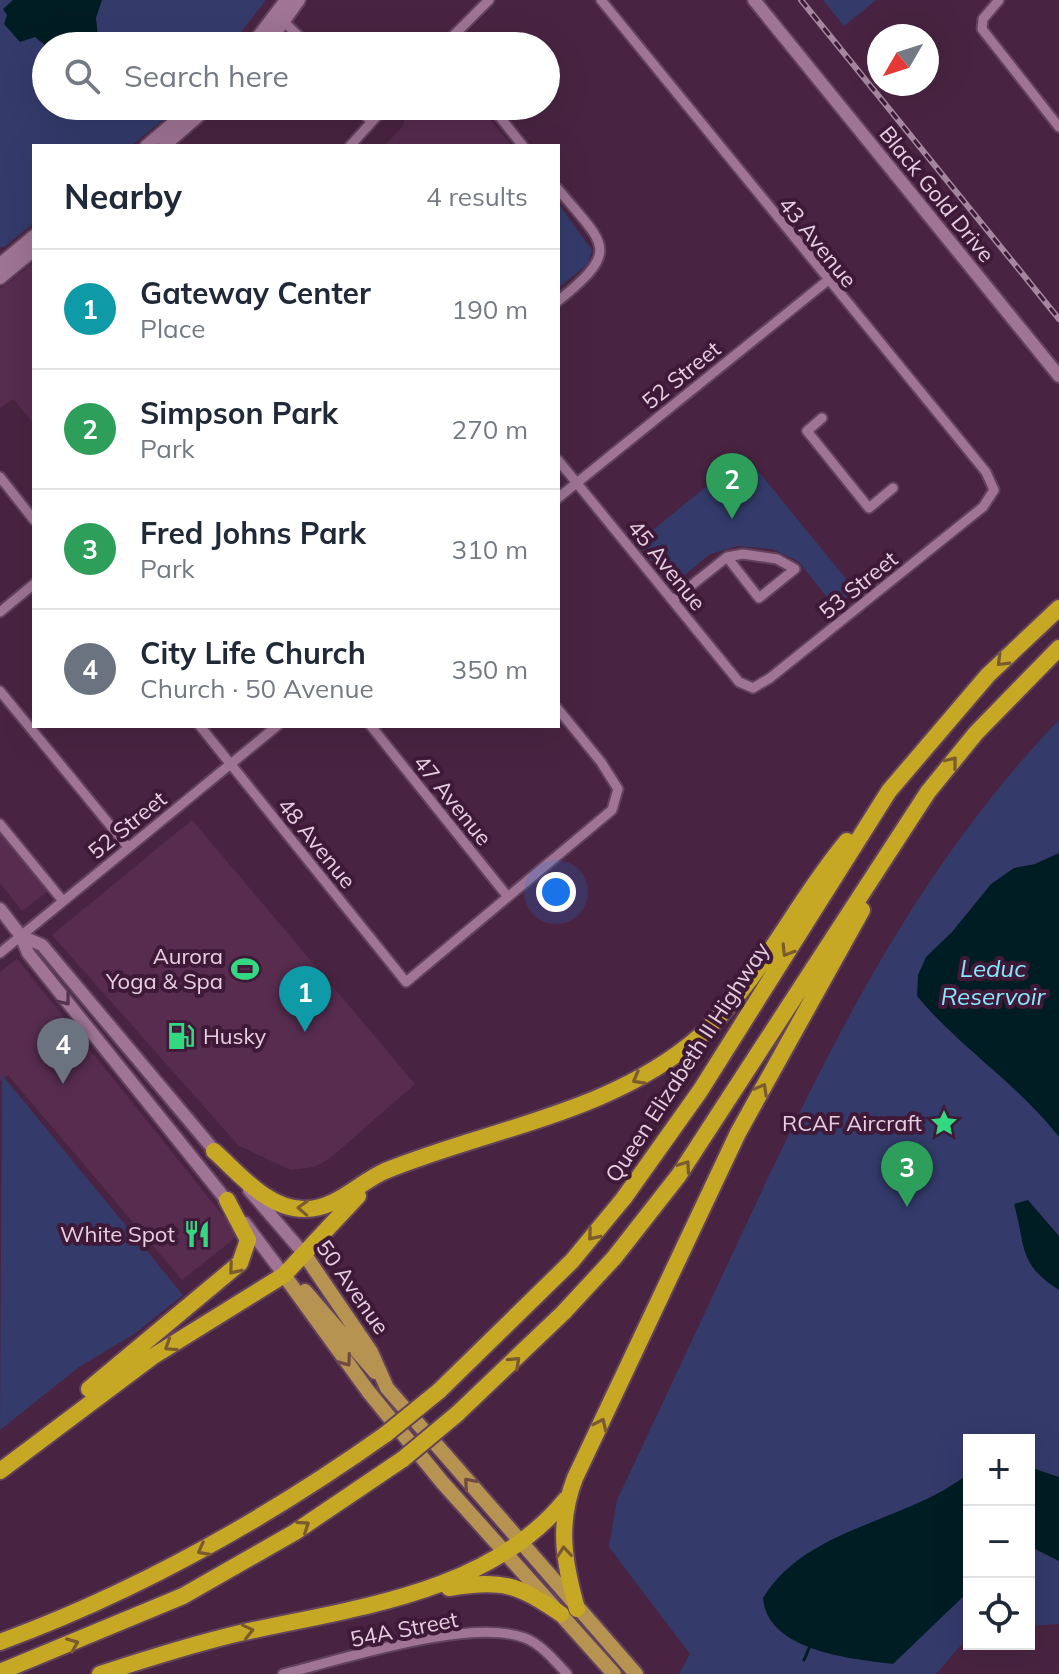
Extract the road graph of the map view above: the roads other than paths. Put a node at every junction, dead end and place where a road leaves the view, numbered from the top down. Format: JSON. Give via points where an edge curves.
{"nodes":[{"id":1,"x":286,"y":0,"type":"edge"},
{"id":2,"x":299,"y":0,"type":"edge"},
{"id":3,"x":489,"y":0,"type":"edge"},
{"id":4,"x":601,"y":0,"type":"edge"},
{"id":5,"x":754,"y":0,"type":"edge"},
{"id":6,"x":999,"y":0,"type":"edge"},
{"id":7,"x":280,"y":19,"type":"junction"},
{"id":8,"x":266,"y":32,"type":"edge"},
{"id":9,"x":273,"y":32,"type":"edge"},
{"id":10,"x":294,"y":32,"type":"edge"},
{"id":11,"x":457,"y":32,"type":"edge"},
{"id":12,"x":177,"y":120,"type":"edge"},
{"id":13,"x":194,"y":120,"type":"edge"},
{"id":14,"x":502,"y":120,"type":"edge"},
{"id":15,"x":371,"y":122,"type":"edge"},
{"id":16,"x":1059,"y":127,"type":"edge"},
{"id":17,"x":148,"y":144,"type":"edge"},
{"id":18,"x":166,"y":144,"type":"edge"},
{"id":19,"x":352,"y":144,"type":"edge"},
{"id":20,"x":521,"y":144,"type":"edge"},
{"id":21,"x":560,"y":191,"type":"edge"},
{"id":22,"x":32,"y":238,"type":"edge"},
{"id":23,"x":32,"y":252,"type":"edge"},
{"id":24,"x":0,"y":264,"type":"edge"},
{"id":25,"x":0,"y":278,"type":"edge"},
{"id":26,"x":827,"y":281,"type":"junction"},
{"id":27,"x":560,"y":299,"type":"edge"},
{"id":28,"x":1059,"y":376,"type":"edge"},
{"id":29,"x":822,"y":418,"type":"dead end"},
{"id":30,"x":560,"y":462,"type":"edge"},
{"id":31,"x":0,"y":477,"type":"edge"},
{"id":32,"x":577,"y":482,"type":"junction"},
{"id":33,"x":893,"y":488,"type":"dead end"},
{"id":34,"x":560,"y":496,"type":"edge"},
{"id":35,"x":983,"y":507,"type":"joint"},
{"id":36,"x":32,"y":517,"type":"edge"},
{"id":37,"x":727,"y":557,"type":"junction"},
{"id":38,"x":32,"y":586,"type":"edge"},
{"id":39,"x":673,"y":600,"type":"junction"},
{"id":40,"x":1059,"y":608,"type":"edge"},
{"id":41,"x":0,"y":612,"type":"edge"},
{"id":42,"x":1059,"y":648,"type":"edge"},
{"id":43,"x":753,"y":688,"type":"joint"},
{"id":44,"x":0,"y":691,"type":"edge"},
{"id":45,"x":560,"y":711,"type":"edge"},
{"id":46,"x":202,"y":728,"type":"edge"},
{"id":47,"x":275,"y":728,"type":"edge"},
{"id":48,"x":373,"y":728,"type":"edge"},
{"id":49,"x":231,"y":764,"type":"junction"},
{"id":50,"x":889,"y":791,"type":"junction"},
{"id":51,"x":928,"y":792,"type":"junction"},
{"id":52,"x":0,"y":824,"type":"edge"},
{"id":53,"x":128,"y":847,"type":"junction"},
{"id":54,"x":508,"y":897,"type":"junction"},
{"id":55,"x":63,"y":901,"type":"junction"},
{"id":56,"x":0,"y":909,"type":"edge"},
{"id":57,"x":21,"y":936,"type":"junction"},
{"id":58,"x":0,"y":953,"type":"edge"},
{"id":59,"x":190,"y":1120,"type":"junction"},
{"id":60,"x":173,"y":1134,"type":"junction"},
{"id":61,"x":451,"y":1148,"type":"junction"},
{"id":62,"x":214,"y":1151,"type":"junction"},
{"id":63,"x":227,"y":1200,"type":"junction"},
{"id":64,"x":305,"y":1255,"type":"junction"},
{"id":65,"x":284,"y":1275,"type":"junction"},
{"id":66,"x":387,"y":1388,"type":"junction"},
{"id":67,"x":0,"y":1462,"type":"edge"},
{"id":68,"x":0,"y":1471,"type":"edge"},
{"id":69,"x":442,"y":1482,"type":"junction"},
{"id":70,"x":569,"y":1495,"type":"junction"},
{"id":71,"x":520,"y":1542,"type":"junction"},
{"id":72,"x":504,"y":1553,"type":"junction"},
{"id":73,"x":408,"y":1593,"type":"junction"},
{"id":74,"x":569,"y":1611,"type":"junction"},
{"id":75,"x":0,"y":1642,"type":"edge"},
{"id":76,"x":0,"y":1672,"type":"edge"},
{"id":77,"x":100,"y":1674,"type":"edge"},
{"id":78,"x":283,"y":1674,"type":"edge"},
{"id":79,"x":567,"y":1674,"type":"edge"},
{"id":80,"x":614,"y":1674,"type":"edge"},
{"id":81,"x":636,"y":1674,"type":"edge"}],
"edges":[{"from":1,"to":7,"type":"main road"},
{"from":2,"to":7,"type":"main road"},
{"from":3,"to":11,"type":"street"},
{"from":4,"to":26,"type":"street","name":"43 Avenue"},
{"from":5,"to":28,"type":"main road","name":"Black Gold Drive"},
{"from":6,"to":16,"type":"street","via":[[983,19],[982,29]]},
{"from":7,"to":8,"type":"main road"},
{"from":7,"to":9,"type":"main road"},
{"from":7,"to":10,"type":"street"},
{"from":12,"to":17,"type":"main road"},
{"from":13,"to":18,"type":"main road"},
{"from":14,"to":20,"type":"street"},
{"from":15,"to":19,"type":"street"},
{"from":21,"to":27,"type":"street","via":[[600,248],[596,268]]},
{"from":22,"to":24,"type":"main road"},
{"from":23,"to":25,"type":"main road"},
{"from":26,"to":32,"type":"street","name":"52 Street"},
{"from":26,"to":35,"type":"street","name":"43 Avenue","via":[[986,472],[994,490]]},
{"from":29,"to":33,"type":"street","via":[[807,431],[869,508]]},
{"from":30,"to":32,"type":"street","name":"45 Avenue"},
{"from":31,"to":36,"type":"street"},
{"from":32,"to":34,"type":"street","name":"52 Street"},
{"from":32,"to":39,"type":"street","name":"45 Avenue"},
{"from":35,"to":43,"type":"street","name":"53 Street"},
{"from":37,"to":37,"type":"street","via":[[761,555],[795,569],[759,598]]},
{"from":37,"to":39,"type":"street"},
{"from":38,"to":41,"type":"street"},
{"from":39,"to":43,"type":"street","name":"45 Avenue","via":[[739,682]]},
{"from":40,"to":50,"type":"highway","name":"Queen Elizabeth II Highway","one_way":true,"via":[[988,675]]},
{"from":51,"to":42,"type":"highway","one_way":true,"via":[[976,733]]},
{"from":44,"to":53,"type":"street"},
{"from":45,"to":54,"type":"street","via":[[618,789],[612,810]]},
{"from":46,"to":49,"type":"street","name":"48 Avenue"},
{"from":47,"to":49,"type":"street","name":"52 Street"},
{"from":48,"to":54,"type":"street","name":"47 Avenue"},
{"from":49,"to":53,"type":"street","name":"52 Street"},
{"from":49,"to":54,"type":"street","name":"48 Avenue","via":[[406,982]]},
{"from":50,"to":61,"type":"highway","one_way":true,"via":[[821,872],[744,987],[682,1050],[617,1091]]},
{"from":50,"to":75,"type":"highway","name":"Queen Elizabeth II Highway","one_way":true,"bridge":true,"via":[[700,1091],[624,1198],[552,1282],[439,1391],[284,1504],[216,1543],[118,1593]]},
{"from":70,"to":51,"type":"highway","one_way":true,"via":[[738,1133]]},
{"from":76,"to":51,"type":"highway","one_way":true,"bridge":true,"via":[[183,1596],[295,1532],[403,1459],[457,1414],[563,1313],[679,1175]]},
{"from":52,"to":55,"type":"street"},
{"from":53,"to":55,"type":"street","name":"52 Street"},
{"from":55,"to":57,"type":"street","name":"52 Street"},
{"from":56,"to":57,"type":"main road","name":"50 Avenue"},
{"from":57,"to":58,"type":"street","name":"52 Street"},
{"from":57,"to":59,"type":"main road","name":"50 Avenue","via":[[42,945]]},
{"from":57,"to":60,"type":"main road","name":"50 Avenue","one_way":true,"via":[[28,953]]},
{"from":59,"to":60,"type":"main road"},
{"from":59,"to":62,"type":"main road","name":"50 Avenue"},
{"from":60,"to":63,"type":"main road","name":"50 Avenue"},
{"from":61,"to":62,"type":"highway","one_way":true,"via":[[385,1172],[332,1203],[303,1209],[273,1201]]},
{"from":61,"to":64,"type":"highway","via":[[393,1172],[364,1191]]},
{"from":62,"to":64,"type":"main road","name":"50 Avenue"},
{"from":63,"to":65,"type":"main road","name":"50 Avenue"},
{"from":63,"to":67,"type":"highway","one_way":true,"via":[[248,1240],[230,1275]]},
{"from":64,"to":65,"type":"highway"},
{"from":64,"to":66,"type":"main road","name":"50 Avenue","via":[[371,1352]]},
{"from":65,"to":66,"type":"main road","via":[[297,1281]]},
{"from":65,"to":68,"type":"highway","one_way":true,"via":[[152,1357]]},
{"from":65,"to":69,"type":"main road","name":"50 Avenue","one_way":true},
{"from":71,"to":66,"type":"main road","name":"50 Avenue","one_way":true},
{"from":69,"to":71,"type":"main road","via":[[502,1540]]},
{"from":69,"to":72,"type":"main road","name":"50 Avenue"},
{"from":70,"to":71,"type":"highway","via":[[546,1523]]},
{"from":74,"to":70,"type":"highway","one_way":true,"via":[[563,1547]]},
{"from":71,"to":72,"type":"highway"},
{"from":71,"to":74,"type":"main road","name":"50 Avenue"},
{"from":72,"to":73,"type":"highway","via":[[477,1570]]},
{"from":72,"to":74,"type":"main road","name":"50 Avenue"},
{"from":73,"to":74,"type":"highway","via":[[496,1582]]},
{"from":77,"to":73,"type":"highway","one_way":true},
{"from":74,"to":80,"type":"main road","name":"50 Avenue"},
{"from":74,"to":81,"type":"main road","name":"50 Avenue"},
{"from":78,"to":79,"type":"street","name":"54A Street","via":[[446,1635],[488,1634],[525,1638]]}]}
